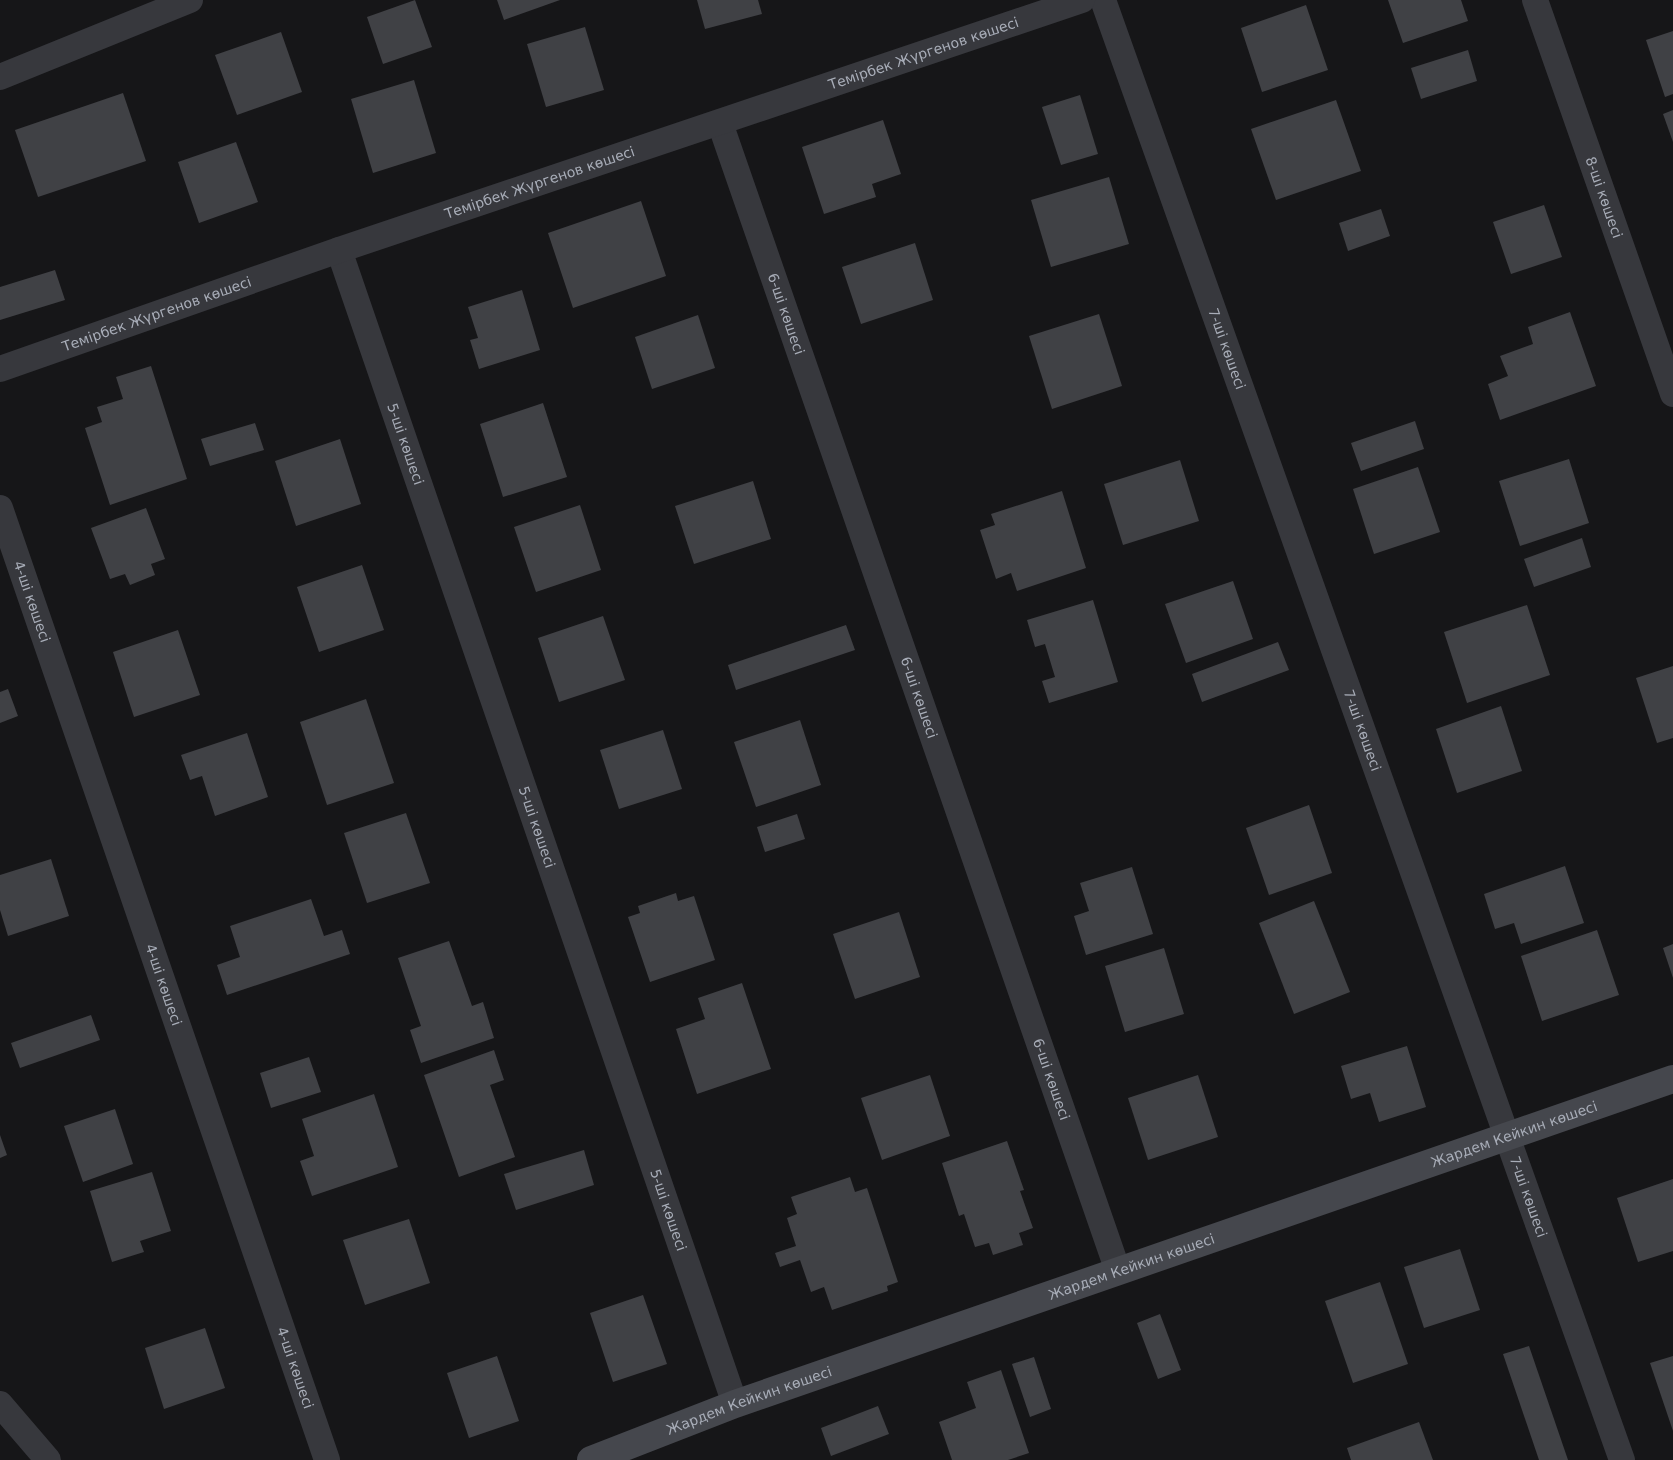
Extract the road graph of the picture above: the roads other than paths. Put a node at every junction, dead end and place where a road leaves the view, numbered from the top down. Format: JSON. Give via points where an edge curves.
{"nodes":[{"id":1,"x":190,"y":0,"type":"edge"},
{"id":2,"x":1082,"y":0,"type":"edge"},
{"id":3,"x":1103,"y":0,"type":"edge"},
{"id":4,"x":1535,"y":0,"type":"edge"},
{"id":5,"x":0,"y":78,"type":"edge"},
{"id":6,"x":720,"y":123,"type":"junction"},
{"id":7,"x":339,"y":250,"type":"junction"},
{"id":8,"x":0,"y":369,"type":"edge"},
{"id":9,"x":1673,"y":394,"type":"edge"},
{"id":10,"x":0,"y":508,"type":"edge"},
{"id":11,"x":1673,"y":1079,"type":"edge"},
{"id":12,"x":1507,"y":1136,"type":"junction"},
{"id":13,"x":1118,"y":1271,"type":"junction"},
{"id":14,"x":0,"y":1404,"type":"edge"},
{"id":15,"x":735,"y":1404,"type":"junction"},
{"id":16,"x":48,"y":1460,"type":"edge"},
{"id":17,"x":327,"y":1460,"type":"edge"},
{"id":18,"x":591,"y":1460,"type":"edge"},
{"id":19,"x":1622,"y":1460,"type":"edge"}],
"edges":[{"from":1,"to":5,"type":"street"},
{"from":2,"to":6,"type":"street","name":"Темірбек Жүргенов көшесі"},
{"from":3,"to":12,"type":"street","name":"7-ші көшесі"},
{"from":4,"to":9,"type":"street","name":"8-ші көшесі"},
{"from":6,"to":7,"type":"street","name":"Темірбек Жүргенов көшесі"},
{"from":6,"to":13,"type":"street","name":"6-ші көшесі"},
{"from":7,"to":8,"type":"street","name":"Темірбек Жүргенов көшесі"},
{"from":7,"to":15,"type":"street","name":"5-ші көшесі"},
{"from":10,"to":17,"type":"street","name":"4-ші көшесі"},
{"from":11,"to":12,"type":"street","name":"Жардем Кейкин көшесі"},
{"from":12,"to":13,"type":"street","name":"Жардем Кейкин көшесі"},
{"from":12,"to":19,"type":"street","name":"7-ші көшесі"},
{"from":13,"to":15,"type":"street","name":"Жардем Кейкин көшесі"},
{"from":14,"to":16,"type":"street"},
{"from":15,"to":18,"type":"street","name":"Жардем Кейкин көшесі"}]}
